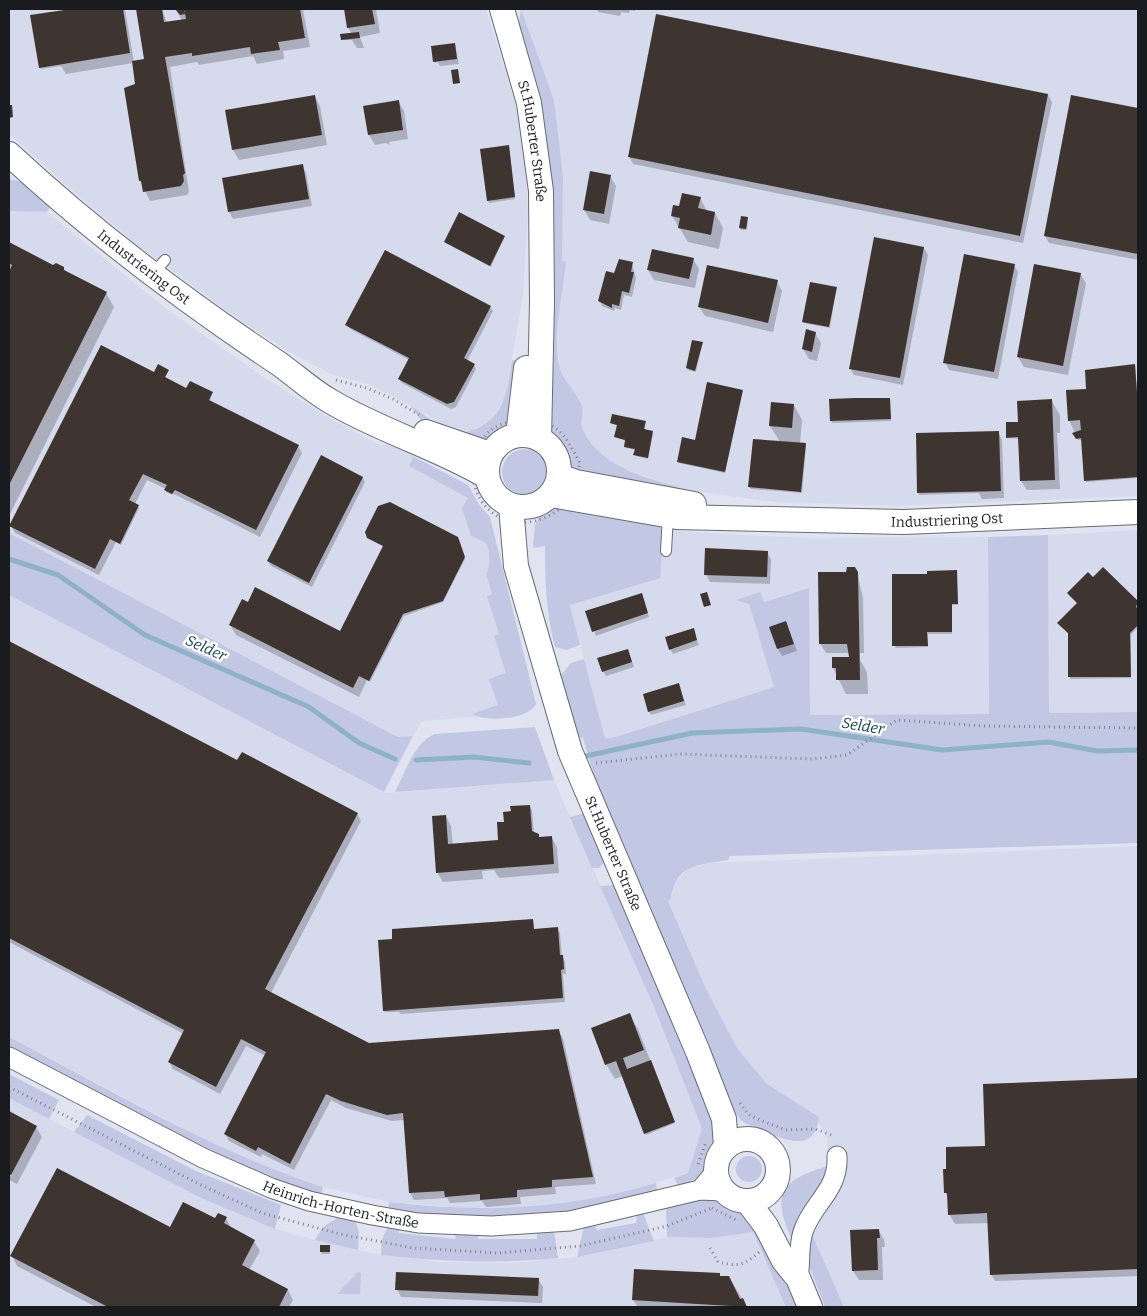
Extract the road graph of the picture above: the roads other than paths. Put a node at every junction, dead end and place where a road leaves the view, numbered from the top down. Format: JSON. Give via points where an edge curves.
{"nodes":[{"id":1,"x":502,"y":9,"type":"edge"},
{"id":2,"x":10,"y":159,"type":"edge"},
{"id":3,"x":522,"y":432,"type":"junction"},
{"id":4,"x":481,"y":463,"type":"junction"},
{"id":5,"x":529,"y":500,"type":"junction"},
{"id":6,"x":1138,"y":512,"type":"edge"},
{"id":7,"x":668,"y":515,"type":"junction"},
{"id":8,"x":754,"y":518,"type":"junction"},
{"id":9,"x":666,"y":551,"type":"dead end"},
{"id":10,"x":698,"y":1052,"type":"junction"},
{"id":11,"x":9,"y":1057,"type":"edge"},
{"id":12,"x":750,"y":1139,"type":"junction"},
{"id":13,"x":726,"y":1147,"type":"junction"},
{"id":14,"x":837,"y":1156,"type":"dead end"},
{"id":15,"x":719,"y":1182,"type":"junction"},
{"id":16,"x":758,"y":1198,"type":"junction"},
{"id":17,"x":795,"y":1273,"type":"junction"},
{"id":18,"x":810,"y":1307,"type":"edge"}],
"edges":[{"from":1,"to":3,"type":"street","name":"St.Huberter Straße","via":[[529,103],[538,157],[542,224],[542,302]]},
{"from":2,"to":4,"type":"street","name":"Industriering Ost","via":[[160,266],[212,319],[288,370],[316,379]]},
{"from":3,"to":4,"type":"street","via":[[502,441]]},
{"from":3,"to":5,"type":"street","via":[[547,444],[557,458]]},
{"from":4,"to":5,"type":"street","via":[[497,498]]},
{"from":5,"to":7,"type":"street","name":"Industriering Ost"},
{"from":5,"to":8,"type":"street","name":"Industriering Ost","via":[[576,482],[678,500]]},
{"from":5,"to":10,"type":"street","name":"St.Huberter Straße","via":[[516,566],[539,650],[576,763]]},
{"from":6,"to":8,"type":"street","name":"Industriering Ost","via":[[904,522]]},
{"from":7,"to":8,"type":"street","name":"Industriering Ost"},
{"from":7,"to":9,"type":"lane"},
{"from":10,"to":12,"type":"street","name":"St.Huberter Straße","via":[[723,1099]]},
{"from":10,"to":13,"type":"street","name":"St.Huberter Straße","via":[[724,1119]]},
{"from":11,"to":15,"type":"street","name":"Heinrich-Horten-Straße","via":[[203,1158],[290,1195],[353,1212],[418,1223],[500,1226],[570,1221],[700,1190]]},
{"from":12,"to":13,"type":"street"},
{"from":12,"to":16,"type":"street","via":[[767,1146],[776,1160],[778,1176],[774,1186]]},
{"from":13,"to":15,"type":"street","via":[[717,1162]]},
{"from":14,"to":17,"type":"street","via":[[833,1186],[807,1219],[799,1249],[801,1262]]},
{"from":15,"to":16,"type":"street","via":[[731,1197]]},
{"from":16,"to":17,"type":"street","via":[[766,1226],[784,1260]]},
{"from":17,"to":18,"type":"street"}]}
